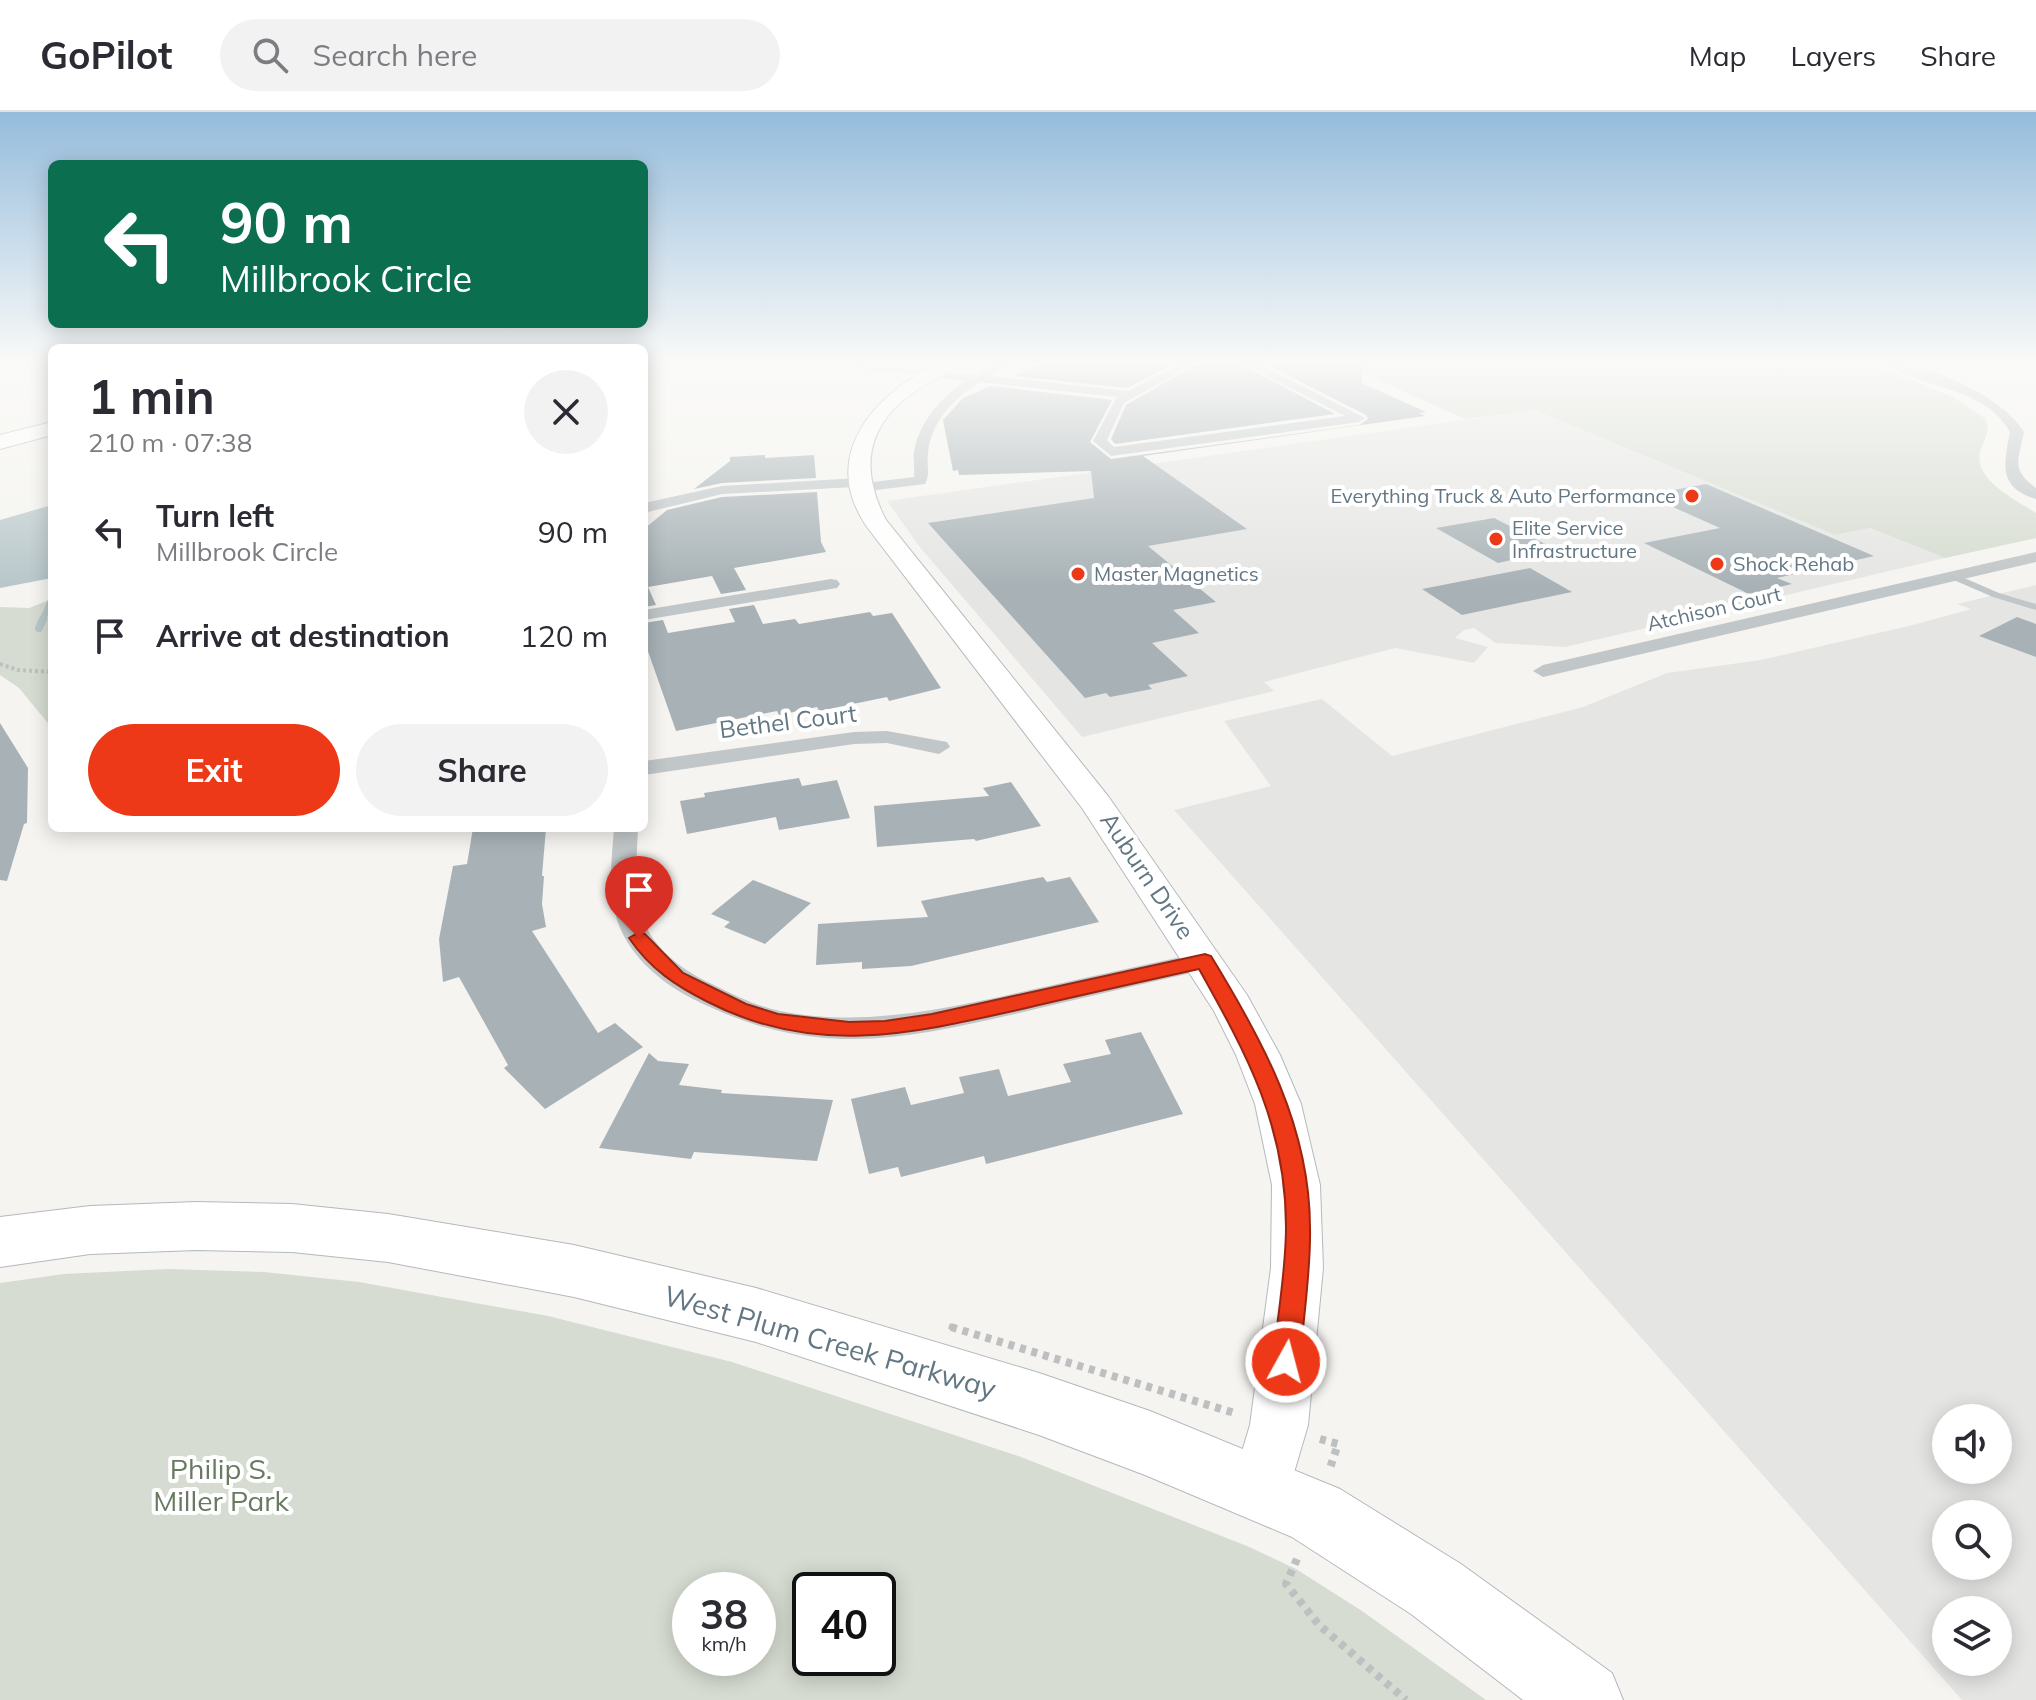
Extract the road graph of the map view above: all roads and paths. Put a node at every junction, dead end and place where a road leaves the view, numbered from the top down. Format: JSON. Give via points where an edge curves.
{"nodes":[{"id":1,"x":865,"y":437,"type":"edge"},
{"id":2,"x":926,"y":437,"type":"edge"},
{"id":3,"x":1102,"y":437,"type":"edge"},
{"id":4,"x":1220,"y":437,"type":"edge"},
{"id":5,"x":2016,"y":437,"type":"edge"},
{"id":6,"x":859,"y":485,"type":"junction"},
{"id":7,"x":2036,"y":495,"type":"edge"},
{"id":8,"x":648,"y":507,"type":"edge"},
{"id":9,"x":2036,"y":557,"type":"edge"},
{"id":10,"x":1952,"y":576,"type":"junction"},
{"id":11,"x":831,"y":584,"type":"dead end"},
{"id":12,"x":2036,"y":607,"type":"edge"},
{"id":13,"x":648,"y":614,"type":"edge"},
{"id":14,"x":0,"y":664,"type":"edge"},
{"id":15,"x":1543,"y":671,"type":"dead end"},
{"id":16,"x":48,"y":672,"type":"edge"},
{"id":17,"x":939,"y":747,"type":"dead end"},
{"id":18,"x":648,"y":767,"type":"edge"},
{"id":19,"x":626,"y":832,"type":"edge"},
{"id":20,"x":1205,"y":961,"type":"junction"},
{"id":21,"x":0,"y":1242,"type":"edge"},
{"id":22,"x":1261,"y":1488,"type":"junction"},
{"id":23,"x":1585,"y":1700,"type":"edge"}],
"edges":[{"from":1,"to":6,"type":"street"},
{"from":2,"to":6,"type":"street","via":[[920,481]]},
{"from":3,"to":4,"type":"street","via":[[1111,452]]},
{"from":5,"to":7,"type":"street","via":[[2010,470]]},
{"from":6,"to":8,"type":"street","via":[[722,490]]},
{"from":6,"to":20,"type":"street","name":"Auburn Drive","via":[[875,522],[1062,756]]},
{"from":9,"to":10,"type":"street","name":"Atchison Court"},
{"from":10,"to":12,"type":"lane"},
{"from":10,"to":15,"type":"street","name":"Atchison Court"},
{"from":11,"to":13,"type":"street"},
{"from":14,"to":16,"type":"path"},
{"from":17,"to":18,"type":"street","name":"Bethel Court","via":[[887,737],[854,738]]},
{"from":19,"to":20,"type":"street","via":[[624,892],[639,938],[676,978],[739,1009],[778,1021],[885,1029]]},
{"from":20,"to":22,"type":"street","name":"Auburn Drive","via":[[1258,1055],[1278,1104],[1296,1185],[1297,1268],[1279,1425]]},
{"from":21,"to":22,"type":"main road","name":"West Plum Creek Parkway","via":[[90,1230],[292,1228],[388,1238],[574,1271],[756,1315],[1039,1404]]},
{"from":22,"to":23,"type":"main road","name":"West Plum Creek Parkway","via":[[1316,1513],[1386,1556]]}]}
